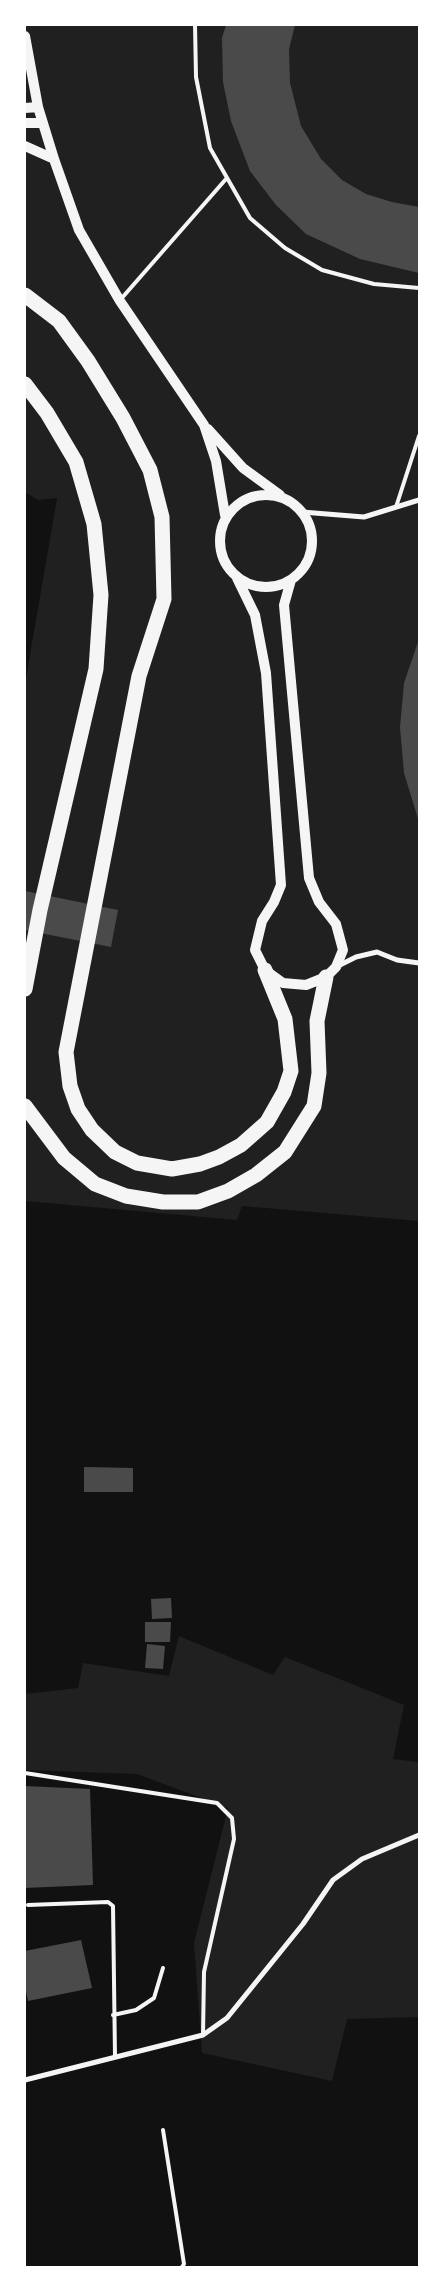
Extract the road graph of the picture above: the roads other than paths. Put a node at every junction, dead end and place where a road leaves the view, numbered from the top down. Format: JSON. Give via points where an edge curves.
{"nodes":[{"id":1,"x":195,"y":25,"type":"edge"},
{"id":2,"x":25,"y":36,"type":"edge"},
{"id":3,"x":26,"y":58,"type":"edge"},
{"id":4,"x":38,"y":107,"type":"junction"},
{"id":5,"x":25,"y":108,"type":"edge"},
{"id":6,"x":25,"y":123,"type":"edge"},
{"id":7,"x":42,"y":123,"type":"junction"},
{"id":8,"x":25,"y":146,"type":"edge"},
{"id":9,"x":54,"y":159,"type":"junction"},
{"id":10,"x":226,"y":179,"type":"junction"},
{"id":11,"x":419,"y":288,"type":"edge"},
{"id":12,"x":25,"y":295,"type":"edge"},
{"id":13,"x":120,"y":301,"type":"junction"},
{"id":14,"x":25,"y":384,"type":"edge"},
{"id":15,"x":204,"y":425,"type":"junction"},
{"id":16,"x":419,"y":436,"type":"edge"},
{"id":17,"x":284,"y":498,"type":"junction"},
{"id":18,"x":419,"y":500,"type":"edge"},
{"id":19,"x":396,"y":507,"type":"junction"},
{"id":20,"x":302,"y":512,"type":"junction"},
{"id":21,"x":226,"y":515,"type":"junction"},
{"id":22,"x":237,"y":578,"type":"junction"},
{"id":23,"x":291,"y":580,"type":"junction"},
{"id":24,"x":419,"y":963,"type":"edge"},
{"id":25,"x":265,"y":970,"type":"junction"},
{"id":26,"x":331,"y":972,"type":"junction"},
{"id":27,"x":25,"y":990,"type":"edge"},
{"id":28,"x":25,"y":1106,"type":"edge"},
{"id":29,"x":25,"y":1773,"type":"edge"},
{"id":30,"x":419,"y":1835,"type":"edge"},
{"id":31,"x":28,"y":1905,"type":"dead end"},
{"id":32,"x":163,"y":1968,"type":"dead end"},
{"id":33,"x":113,"y":2015,"type":"junction"},
{"id":34,"x":203,"y":2035,"type":"junction"},
{"id":35,"x":115,"y":2057,"type":"junction"},
{"id":36,"x":25,"y":2080,"type":"edge"},
{"id":37,"x":163,"y":2130,"type":"dead end"},
{"id":38,"x":182,"y":2267,"type":"edge"}],
"edges":[{"from":1,"to":10,"type":"lane","via":[[196,77],[210,148]]},
{"from":2,"to":3,"type":"main road"},
{"from":3,"to":4,"type":"main road"},
{"from":4,"to":5,"type":"main road"},
{"from":4,"to":7,"type":"main road"},
{"from":6,"to":7,"type":"main road"},
{"from":7,"to":9,"type":"main road"},
{"from":8,"to":9,"type":"main road"},
{"from":9,"to":13,"type":"main road","via":[[80,230]]},
{"from":10,"to":11,"type":"lane","via":[[250,218],[285,248],[322,270],[374,284]]},
{"from":10,"to":13,"type":"lane"},
{"from":12,"to":25,"type":"highway","via":[[59,321],[103,385],[150,470],[162,517],[164,599],[139,676],[66,1052],[70,1086],[78,1109],[92,1130],[115,1152],[172,1169],[200,1164],[241,1144],[267,1122],[284,1092],[291,1071],[286,1019]]},
{"from":13,"to":15,"type":"main road"},
{"from":14,"to":27,"type":"highway","via":[[47,413],[76,462],[94,524],[101,595],[96,669],[40,910]]},
{"from":15,"to":17,"type":"main road","via":[[243,468]]},
{"from":15,"to":21,"type":"main road","via":[[216,461]]},
{"from":16,"to":19,"type":"lane"},
{"from":17,"to":20,"type":"main road"},
{"from":17,"to":21,"type":"main road","via":[[262,494],[251,497]]},
{"from":18,"to":19,"type":"street"},
{"from":19,"to":20,"type":"street","via":[[364,517]]},
{"from":20,"to":23,"type":"main road","via":[[311,528],[312,544],[305,566]]},
{"from":21,"to":22,"type":"main road","via":[[220,528],[220,550],[223,560]]},
{"from":22,"to":23,"type":"main road","via":[[268,587]]},
{"from":22,"to":25,"type":"main road","via":[[255,615],[266,673],[280,885],[262,921],[255,950]]},
{"from":23,"to":26,"type":"main road","via":[[284,605],[309,878],[319,902],[336,924],[343,950]]},
{"from":24,"to":26,"type":"street","via":[[397,960],[377,952],[356,956]]},
{"from":25,"to":26,"type":"main road","via":[[294,986],[306,986]]},
{"from":26,"to":28,"type":"highway","via":[[318,1021],[319,1073],[314,1106],[285,1152],[256,1175],[228,1191],[198,1202],[163,1202],[126,1196],[95,1184],[64,1158]]},
{"from":29,"to":34,"type":"lane","via":[[217,1803],[232,1818],[234,1839],[204,1972]]},
{"from":30,"to":34,"type":"street","via":[[362,1858],[333,1880],[303,1924],[227,2018]]},
{"from":31,"to":33,"type":"lane","via":[[108,1902],[113,1906]]},
{"from":32,"to":33,"type":"lane","via":[[154,1998],[136,2010]]},
{"from":33,"to":35,"type":"lane"},
{"from":34,"to":35,"type":"street"},
{"from":35,"to":36,"type":"street"},
{"from":37,"to":38,"type":"lane"}]}
